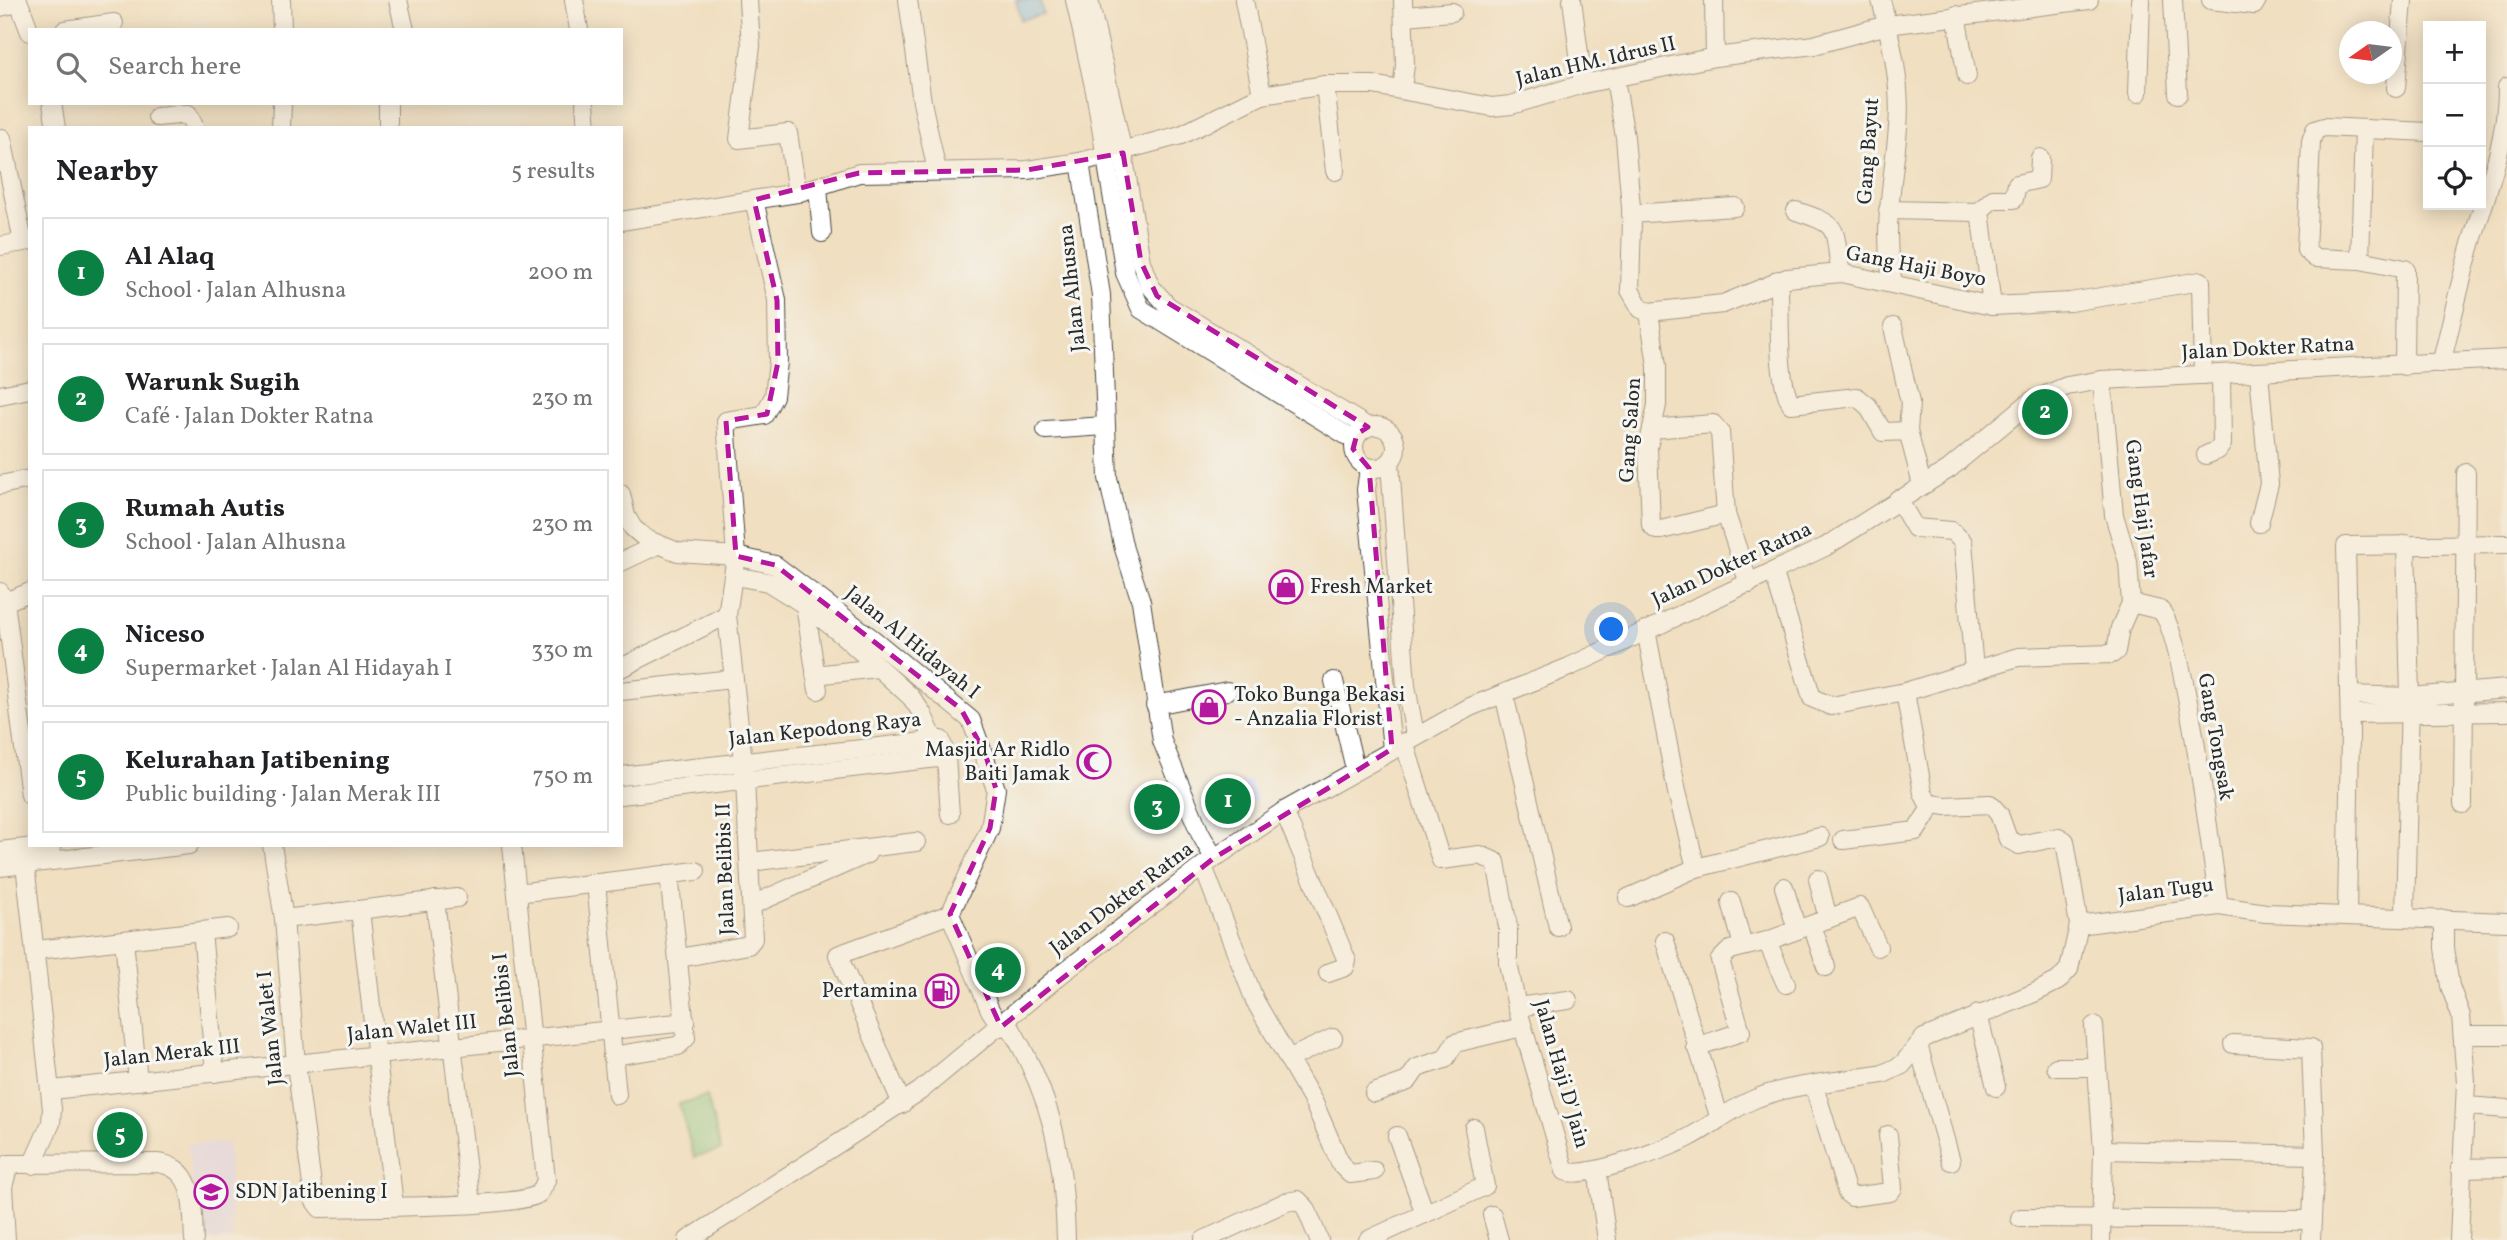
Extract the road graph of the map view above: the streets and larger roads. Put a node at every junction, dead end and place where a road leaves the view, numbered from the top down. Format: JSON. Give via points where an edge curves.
{"nodes":[{"id":1,"x":281,"y":0,"type":"edge"},
{"id":2,"x":398,"y":0,"type":"edge"},
{"id":3,"x":574,"y":0,"type":"edge"},
{"id":4,"x":748,"y":0,"type":"edge"},
{"id":5,"x":908,"y":0,"type":"edge"},
{"id":6,"x":1074,"y":0,"type":"edge"},
{"id":7,"x":1089,"y":0,"type":"edge"},
{"id":8,"x":1244,"y":0,"type":"edge"},
{"id":9,"x":1572,"y":0,"type":"edge"},
{"id":10,"x":1714,"y":0,"type":"edge"},
{"id":11,"x":1881,"y":0,"type":"edge"},
{"id":12,"x":2089,"y":0,"type":"edge"},
{"id":13,"x":2141,"y":0,"type":"edge"},
{"id":14,"x":2173,"y":0,"type":"edge"},
{"id":15,"x":2211,"y":0,"type":"edge"},
{"id":16,"x":2403,"y":0,"type":"edge"},
{"id":17,"x":2257,"y":1,"type":"edge"},
{"id":18,"x":0,"y":6,"type":"edge"},
{"id":19,"x":1404,"y":8,"type":"edge"},
{"id":20,"x":1966,"y":10,"type":"edge"},
{"id":21,"x":1452,"y":12,"type":"dead end"},
{"id":22,"x":114,"y":23,"type":"dead end"},
{"id":23,"x":1887,"y":24,"type":"junction"},
{"id":24,"x":28,"y":28,"type":"edge"},
{"id":25,"x":79,"y":28,"type":"edge"},
{"id":26,"x":282,"y":28,"type":"edge"},
{"id":27,"x":405,"y":28,"type":"edge"},
{"id":28,"x":579,"y":28,"type":"edge"},
{"id":29,"x":1715,"y":57,"type":"junction"},
{"id":30,"x":1967,"y":76,"type":"dead end"},
{"id":31,"x":1615,"y":79,"type":"junction"},
{"id":32,"x":1583,"y":84,"type":"junction"},
{"id":33,"x":1325,"y":85,"type":"junction"},
{"id":34,"x":2507,"y":87,"type":"edge"},
{"id":35,"x":2396,"y":88,"type":"dead end"},
{"id":36,"x":1402,"y":89,"type":"junction"},
{"id":37,"x":2138,"y":93,"type":"dead end"},
{"id":38,"x":2178,"y":94,"type":"dead end"},
{"id":39,"x":1262,"y":95,"type":"junction"},
{"id":40,"x":52,"y":105,"type":"edge"},
{"id":41,"x":282,"y":105,"type":"edge"},
{"id":42,"x":388,"y":105,"type":"edge"},
{"id":43,"x":585,"y":105,"type":"edge"},
{"id":44,"x":157,"y":117,"type":"dead end"},
{"id":45,"x":56,"y":126,"type":"edge"},
{"id":46,"x":194,"y":126,"type":"edge"},
{"id":47,"x":281,"y":126,"type":"edge"},
{"id":48,"x":388,"y":126,"type":"edge"},
{"id":49,"x":587,"y":126,"type":"edge"},
{"id":50,"x":2364,"y":129,"type":"junction"},
{"id":51,"x":2423,"y":132,"type":"edge"},
{"id":52,"x":2,"y":138,"type":"dead end"},
{"id":53,"x":1115,"y":155,"type":"junction"},
{"id":54,"x":2040,"y":158,"type":"dead end"},
{"id":55,"x":1080,"y":162,"type":"junction"},
{"id":56,"x":937,"y":171,"type":"junction"},
{"id":57,"x":1335,"y":171,"type":"dead end"},
{"id":58,"x":818,"y":188,"type":"junction"},
{"id":59,"x":797,"y":192,"type":"junction"},
{"id":60,"x":754,"y":200,"type":"junction"},
{"id":61,"x":1735,"y":207,"type":"dead end"},
{"id":62,"x":1888,"y":210,"type":"junction"},
{"id":63,"x":1796,"y":211,"type":"dead end"},
{"id":64,"x":1980,"y":211,"type":"junction"},
{"id":65,"x":1631,"y":214,"type":"junction"},
{"id":66,"x":623,"y":221,"type":"edge"},
{"id":67,"x":822,"y":233,"type":"dead end"},
{"id":68,"x":26,"y":241,"type":"edge"},
{"id":69,"x":0,"y":246,"type":"edge"},
{"id":70,"x":2360,"y":260,"type":"junction"},
{"id":71,"x":1841,"y":273,"type":"junction"},
{"id":72,"x":1778,"y":280,"type":"junction"},
{"id":73,"x":1893,"y":282,"type":"junction"},
{"id":74,"x":1992,"y":306,"type":"junction"},
{"id":75,"x":1649,"y":312,"type":"junction"},
{"id":76,"x":1893,"y":327,"type":"dead end"},
{"id":77,"x":2507,"y":359,"type":"edge"},
{"id":78,"x":2441,"y":364,"type":"junction"},
{"id":79,"x":2404,"y":366,"type":"junction"},
{"id":80,"x":2259,"y":373,"type":"junction"},
{"id":81,"x":2212,"y":375,"type":"junction"},
{"id":82,"x":2102,"y":380,"type":"junction"},
{"id":83,"x":28,"y":389,"type":"edge"},
{"id":84,"x":0,"y":395,"type":"edge"},
{"id":85,"x":1105,"y":426,"type":"junction"},
{"id":86,"x":1367,"y":426,"type":"junction"},
{"id":87,"x":1652,"y":429,"type":"junction"},
{"id":88,"x":1046,"y":430,"type":"dead end"},
{"id":89,"x":1908,"y":431,"type":"junction"},
{"id":90,"x":1354,"y":440,"type":"junction"},
{"id":91,"x":2206,"y":456,"type":"dead end"},
{"id":92,"x":1390,"y":463,"type":"junction"},
{"id":93,"x":1369,"y":468,"type":"junction"},
{"id":94,"x":2466,"y":473,"type":"dead end"},
{"id":95,"x":28,"y":479,"type":"edge"},
{"id":96,"x":0,"y":485,"type":"edge"},
{"id":97,"x":1922,"y":485,"type":"junction"},
{"id":98,"x":1898,"y":499,"type":"junction"},
{"id":99,"x":623,"y":500,"type":"edge"},
{"id":100,"x":1726,"y":514,"type":"junction"},
{"id":101,"x":2259,"y":523,"type":"dead end"},
{"id":102,"x":2406,"y":544,"type":"junction"},
{"id":103,"x":2465,"y":544,"type":"junction"},
{"id":104,"x":2507,"y":544,"type":"edge"},
{"id":105,"x":657,"y":545,"type":"junction"},
{"id":106,"x":736,"y":556,"type":"junction"},
{"id":107,"x":623,"y":561,"type":"edge"},
{"id":108,"x":1774,"y":573,"type":"junction"},
{"id":109,"x":734,"y":576,"type":"junction"},
{"id":110,"x":1749,"y":584,"type":"junction"},
{"id":111,"x":28,"y":592,"type":"edge"},
{"id":112,"x":2,"y":599,"type":"edge"},
{"id":113,"x":2131,"y":603,"type":"junction"},
{"id":114,"x":805,"y":605,"type":"junction"},
{"id":115,"x":727,"y":615,"type":"junction"},
{"id":116,"x":1646,"y":630,"type":"junction"},
{"id":117,"x":4,"y":632,"type":"edge"},
{"id":118,"x":623,"y":667,"type":"edge"},
{"id":119,"x":877,"y":668,"type":"junction"},
{"id":120,"x":1974,"y":670,"type":"junction"},
{"id":121,"x":732,"y":679,"type":"junction"},
{"id":122,"x":1334,"y":681,"type":"dead end"},
{"id":123,"x":2507,"y":689,"type":"edge"},
{"id":124,"x":623,"y":691,"type":"edge"},
{"id":125,"x":1227,"y":691,"type":"dead end"},
{"id":126,"x":1905,"y":692,"type":"junction"},
{"id":127,"x":2466,"y":692,"type":"junction"},
{"id":128,"x":1504,"y":694,"type":"junction"},
{"id":129,"x":2349,"y":695,"type":"junction"},
{"id":130,"x":1155,"y":705,"type":"junction"},
{"id":131,"x":2409,"y":706,"type":"junction"},
{"id":132,"x":2507,"y":712,"type":"edge"},
{"id":133,"x":2350,"y":714,"type":"junction"},
{"id":134,"x":2463,"y":714,"type":"junction"},
{"id":135,"x":934,"y":740,"type":"junction"},
{"id":136,"x":1404,"y":742,"type":"junction"},
{"id":137,"x":946,"y":757,"type":"junction"},
{"id":138,"x":743,"y":761,"type":"junction"},
{"id":139,"x":28,"y":763,"type":"edge"},
{"id":140,"x":1356,"y":769,"type":"junction"},
{"id":141,"x":623,"y":776,"type":"edge"},
{"id":142,"x":745,"y":780,"type":"junction"},
{"id":143,"x":623,"y":794,"type":"edge"},
{"id":144,"x":2463,"y":804,"type":"dead end"},
{"id":145,"x":1932,"y":806,"type":"junction"},
{"id":146,"x":1284,"y":811,"type":"junction"},
{"id":147,"x":950,"y":814,"type":"dead end"},
{"id":148,"x":1820,"y":837,"type":"dead end"},
{"id":149,"x":1843,"y":840,"type":"dead end"},
{"id":150,"x":916,"y":842,"type":"dead end"},
{"id":151,"x":884,"y":846,"type":"junction"},
{"id":152,"x":116,"y":847,"type":"edge"},
{"id":153,"x":272,"y":847,"type":"edge"},
{"id":154,"x":512,"y":847,"type":"edge"},
{"id":155,"x":42,"y":849,"type":"edge"},
{"id":156,"x":10,"y":860,"type":"edge"},
{"id":157,"x":750,"y":862,"type":"junction"},
{"id":158,"x":1209,"y":862,"type":"junction"},
{"id":159,"x":1696,"y":868,"type":"junction"},
{"id":160,"x":696,"y":871,"type":"dead end"},
{"id":161,"x":669,"y":874,"type":"junction"},
{"id":162,"x":1818,"y":879,"type":"dead end"},
{"id":163,"x":596,"y":883,"type":"junction"},
{"id":164,"x":1784,"y":887,"type":"dead end"},
{"id":165,"x":517,"y":893,"type":"junction"},
{"id":166,"x":457,"y":898,"type":"dead end"},
{"id":167,"x":1628,"y":898,"type":"dead end"},
{"id":168,"x":435,"y":900,"type":"junction"},
{"id":169,"x":1731,"y":902,"type":"dead end"},
{"id":170,"x":752,"y":905,"type":"junction"},
{"id":171,"x":2219,"y":906,"type":"junction"},
{"id":172,"x":360,"y":909,"type":"junction"},
{"id":173,"x":950,"y":914,"type":"junction"},
{"id":174,"x":2347,"y":915,"type":"junction"},
{"id":175,"x":2405,"y":916,"type":"junction"},
{"id":176,"x":284,"y":919,"type":"junction"},
{"id":177,"x":2444,"y":919,"type":"junction"},
{"id":178,"x":2507,"y":922,"type":"edge"},
{"id":179,"x":1812,"y":925,"type":"junction"},
{"id":180,"x":2079,"y":925,"type":"junction"},
{"id":181,"x":1558,"y":927,"type":"dead end"},
{"id":182,"x":228,"y":928,"type":"dead end"},
{"id":183,"x":202,"y":931,"type":"junction"},
{"id":184,"x":124,"y":940,"type":"junction"},
{"id":185,"x":1665,"y":941,"type":"dead end"},
{"id":186,"x":1767,"y":941,"type":"junction"},
{"id":187,"x":1743,"y":946,"type":"junction"},
{"id":188,"x":1878,"y":947,"type":"dead end"},
{"id":189,"x":37,"y":950,"type":"junction"},
{"id":190,"x":680,"y":958,"type":"junction"},
{"id":191,"x":1826,"y":967,"type":"dead end"},
{"id":192,"x":1328,"y":973,"type":"dead end"},
{"id":193,"x":1786,"y":984,"type":"dead end"},
{"id":194,"x":1568,"y":1000,"type":"dead end"},
{"id":195,"x":1517,"y":1007,"type":"junction"},
{"id":196,"x":1978,"y":1014,"type":"junction"},
{"id":197,"x":686,"y":1022,"type":"junction"},
{"id":198,"x":1004,"y":1025,"type":"junction"},
{"id":199,"x":1522,"y":1027,"type":"junction"},
{"id":200,"x":2094,"y":1027,"type":"dead end"},
{"id":201,"x":609,"y":1030,"type":"junction"},
{"id":202,"x":2463,"y":1035,"type":"junction"},
{"id":203,"x":2507,"y":1035,"type":"edge"},
{"id":204,"x":1333,"y":1038,"type":"dead end"},
{"id":205,"x":533,"y":1039,"type":"junction"},
{"id":206,"x":1922,"y":1043,"type":"junction"},
{"id":207,"x":2233,"y":1044,"type":"dead end"},
{"id":208,"x":1696,"y":1046,"type":"junction"},
{"id":209,"x":454,"y":1047,"type":"junction"},
{"id":210,"x":375,"y":1055,"type":"junction"},
{"id":211,"x":612,"y":1056,"type":"junction"},
{"id":212,"x":1288,"y":1059,"type":"junction"},
{"id":213,"x":296,"y":1064,"type":"junction"},
{"id":214,"x":2056,"y":1067,"type":"dead end"},
{"id":215,"x":2095,"y":1067,"type":"junction"},
{"id":216,"x":215,"y":1073,"type":"junction"},
{"id":217,"x":138,"y":1081,"type":"junction"},
{"id":218,"x":1814,"y":1086,"type":"junction"},
{"id":219,"x":1996,"y":1087,"type":"dead end"},
{"id":220,"x":52,"y":1090,"type":"junction"},
{"id":221,"x":1374,"y":1093,"type":"dead end"},
{"id":222,"x":617,"y":1096,"type":"dead end"},
{"id":223,"x":902,"y":1104,"type":"junction"},
{"id":224,"x":2467,"y":1106,"type":"junction"},
{"id":225,"x":2507,"y":1110,"type":"edge"},
{"id":226,"x":1719,"y":1116,"type":"junction"},
{"id":227,"x":1474,"y":1128,"type":"dead end"},
{"id":228,"x":1888,"y":1135,"type":"dead end"},
{"id":229,"x":1397,"y":1136,"type":"dead end"},
{"id":230,"x":2103,"y":1150,"type":"junction"},
{"id":231,"x":2315,"y":1155,"type":"junction"},
{"id":232,"x":1951,"y":1161,"type":"dead end"},
{"id":233,"x":4,"y":1164,"type":"edge"},
{"id":234,"x":32,"y":1165,"type":"junction"},
{"id":235,"x":2507,"y":1167,"type":"edge"},
{"id":236,"x":2460,"y":1168,"type":"junction"},
{"id":237,"x":1597,"y":1170,"type":"junction"},
{"id":238,"x":1374,"y":1171,"type":"dead end"},
{"id":239,"x":471,"y":1204,"type":"junction"},
{"id":240,"x":394,"y":1205,"type":"junction"},
{"id":241,"x":1425,"y":1214,"type":"junction"},
{"id":242,"x":1492,"y":1215,"type":"dead end"},
{"id":243,"x":2020,"y":1218,"type":"dead end"},
{"id":244,"x":2101,"y":1218,"type":"junction"},
{"id":245,"x":2312,"y":1220,"type":"junction"},
{"id":246,"x":6,"y":1240,"type":"edge"},
{"id":247,"x":194,"y":1240,"type":"edge"},
{"id":248,"x":688,"y":1240,"type":"edge"},
{"id":249,"x":1066,"y":1240,"type":"edge"},
{"id":250,"x":1204,"y":1240,"type":"edge"},
{"id":251,"x":1320,"y":1240,"type":"edge"},
{"id":252,"x":1368,"y":1240,"type":"edge"},
{"id":253,"x":1499,"y":1240,"type":"edge"},
{"id":254,"x":1606,"y":1240,"type":"edge"},
{"id":255,"x":2101,"y":1240,"type":"edge"},
{"id":256,"x":2311,"y":1240,"type":"edge"},
{"id":257,"x":2459,"y":1240,"type":"edge"}],
"edges":[{"from":1,"to":26,"type":"street"},
{"from":2,"to":27,"type":"street"},
{"from":3,"to":28,"type":"street"},
{"from":4,"to":59,"type":"street","via":[[751,46],[739,139],[788,133]]},
{"from":5,"to":56,"type":"street"},
{"from":6,"to":53,"type":"street"},
{"from":7,"to":53,"type":"street"},
{"from":8,"to":39,"type":"street"},
{"from":9,"to":32,"type":"street"},
{"from":10,"to":29,"type":"street"},
{"from":11,"to":23,"type":"street","name":"Gang Bayut"},
{"from":12,"to":20,"type":"street","name":"Jalan HM. Idrus II"},
{"from":13,"to":37,"type":"street"},
{"from":14,"to":38,"type":"street"},
{"from":15,"to":17,"type":"street","via":[[2254,5]]},
{"from":16,"to":35,"type":"street"},
{"from":18,"to":24,"type":"street","via":[[19,3]]},
{"from":19,"to":21,"type":"street"},
{"from":19,"to":36,"type":"street"},
{"from":20,"to":23,"type":"street","name":"Jalan HM. Idrus II"},
{"from":20,"to":30,"type":"street"},
{"from":22,"to":25,"type":"street"},
{"from":23,"to":29,"type":"street","name":"Jalan HM. Idrus II","via":[[1814,45]]},
{"from":23,"to":62,"type":"street","name":"Gang Bayut","via":[[1899,125]]},
{"from":29,"to":31,"type":"street","name":"Jalan HM. Idrus II"},
{"from":31,"to":32,"type":"street","name":"Jalan HM. Idrus II"},
{"from":31,"to":65,"type":"street"},
{"from":32,"to":36,"type":"street","name":"Jalan HM. Idrus II","via":[[1492,107]]},
{"from":33,"to":36,"type":"street","name":"Jalan HM. Idrus II"},
{"from":33,"to":39,"type":"street","name":"Jalan HM. Idrus II"},
{"from":33,"to":57,"type":"street"},
{"from":34,"to":78,"type":"street","via":[[2500,148]]},
{"from":39,"to":53,"type":"street","name":"Jalan HM. Idrus II","via":[[1181,135]]},
{"from":40,"to":45,"type":"street"},
{"from":41,"to":47,"type":"street"},
{"from":42,"to":48,"type":"street"},
{"from":43,"to":49,"type":"street"},
{"from":44,"to":46,"type":"street","via":[[188,114]]},
{"from":50,"to":51,"type":"street"},
{"from":50,"to":70,"type":"street"},
{"from":50,"to":70,"type":"street","via":[[2315,130],[2305,242],[2308,255],[2315,258]]},
{"from":52,"to":68,"type":"street"},
{"from":53,"to":55,"type":"street","name":"Jalan HM. Idrus II"},
{"from":53,"to":86,"type":"street","via":[[1142,262],[1157,296]]},
{"from":53,"to":90,"type":"street","via":[[1125,272],[1141,309]]},
{"from":54,"to":64,"type":"street","via":[[2039,179],[2017,184],[2014,199],[1993,199]]},
{"from":55,"to":56,"type":"street","via":[[1027,170]]},
{"from":55,"to":85,"type":"street","name":"Jalan Alhusna","via":[[1101,295]]},
{"from":56,"to":58,"type":"street","via":[[859,173]]},
{"from":58,"to":59,"type":"street"},
{"from":58,"to":67,"type":"street"},
{"from":59,"to":60,"type":"street"},
{"from":60,"to":66,"type":"street"},
{"from":60,"to":106,"type":"street","name":"Jalan Belibis II","via":[[777,300],[778,362],[767,413],[726,421]]},
{"from":61,"to":65,"type":"street"},
{"from":62,"to":64,"type":"street"},
{"from":62,"to":73,"type":"street","name":"Gang Bayut","via":[[1886,242]]},
{"from":63,"to":71,"type":"street","via":[[1832,225]]},
{"from":64,"to":74,"type":"street"},
{"from":65,"to":75,"type":"street","via":[[1630,290]]},
{"from":68,"to":69,"type":"street"},
{"from":70,"to":79,"type":"street","via":[[2405,269]]},
{"from":71,"to":72,"type":"street","name":"Gang Haji Boyo"},
{"from":71,"to":73,"type":"street","name":"Gang Haji Boyo"},
{"from":72,"to":75,"type":"street","name":"Gang Haji Boyo","via":[[1735,301]]},
{"from":72,"to":89,"type":"street","via":[[1780,341],[1791,404],[1857,397],[1883,432]]},
{"from":73,"to":74,"type":"street","name":"Gang Haji Boyo"},
{"from":74,"to":81,"type":"street","name":"Gang Haji Boyo","via":[[2070,302],[2200,281]]},
{"from":75,"to":87,"type":"street","name":"Gang Salon","via":[[1657,366]]},
{"from":76,"to":89,"type":"street","via":[[1910,403]]},
{"from":77,"to":78,"type":"street","name":"Jalan Dokter Ratna"},
{"from":78,"to":79,"type":"street","name":"Jalan Dokter Ratna"},
{"from":79,"to":80,"type":"street","name":"Jalan Dokter Ratna"},
{"from":80,"to":81,"type":"street","name":"Jalan Dokter Ratna"},
{"from":80,"to":101,"type":"street","via":[[2269,484]]},
{"from":81,"to":82,"type":"street","name":"Jalan Dokter Ratna"},
{"from":81,"to":91,"type":"street","via":[[2222,443]]},
{"from":82,"to":97,"type":"street","name":"Jalan Dokter Ratna","via":[[2067,386],[2031,401],[1949,469]]},
{"from":82,"to":113,"type":"street","name":"Gang Haji Jafar","via":[[2114,515],[2128,562]]},
{"from":83,"to":84,"type":"street"},
{"from":85,"to":88,"type":"street"},
{"from":85,"to":130,"type":"street","name":"Jalan Alhusna","via":[[1108,478],[1141,601]]},
{"from":86,"to":90,"type":"street"},
{"from":86,"to":92,"type":"street","via":[[1386,429],[1395,439],[1396,452]]},
{"from":87,"to":100,"type":"street","via":[[1713,424],[1717,428]]},
{"from":87,"to":100,"type":"street","name":"Gang Salon","via":[[1648,471],[1651,524],[1656,530]]},
{"from":89,"to":97,"type":"street"},
{"from":90,"to":93,"type":"street","via":[[1356,457]]},
{"from":92,"to":93,"type":"street"},
{"from":92,"to":136,"type":"street","via":[[1406,687]]},
{"from":93,"to":136,"type":"street","via":[[1366,490]]},
{"from":94,"to":103,"type":"street"},
{"from":95,"to":96,"type":"street"},
{"from":97,"to":98,"type":"street","name":"Jalan Dokter Ratna"},
{"from":98,"to":108,"type":"street","name":"Jalan Dokter Ratna","via":[[1825,547]]},
{"from":98,"to":120,"type":"street","via":[[1915,528],[1952,531],[1963,542]]},
{"from":99,"to":105,"type":"street","name":"Jalan Al Hidayah I","via":[[633,528]]},
{"from":100,"to":110,"type":"street"},
{"from":102,"to":103,"type":"street"},
{"from":102,"to":129,"type":"street","via":[[2351,544],[2344,551]]},
{"from":102,"to":131,"type":"street"},
{"from":103,"to":104,"type":"street"},
{"from":103,"to":127,"type":"street"},
{"from":105,"to":106,"type":"street","name":"Jalan Al Hidayah I","via":[[678,552]]},
{"from":105,"to":107,"type":"street"},
{"from":106,"to":109,"type":"street","name":"Jalan Belibis II"},
{"from":106,"to":173,"type":"street","name":"Jalan Al Hidayah I","via":[[783,570],[971,720],[996,789],[990,828]]},
{"from":108,"to":110,"type":"street","name":"Jalan Dokter Ratna"},
{"from":108,"to":126,"type":"street","via":[[1812,698],[1831,706]]},
{"from":109,"to":114,"type":"street","via":[[768,582]]},
{"from":109,"to":115,"type":"street","name":"Jalan Belibis II"},
{"from":110,"to":116,"type":"street","name":"Jalan Dokter Ratna"},
{"from":111,"to":112,"type":"street"},
{"from":112,"to":117,"type":"street"},
{"from":113,"to":120,"type":"street","via":[[2112,654],[2027,656]]},
{"from":113,"to":171,"type":"street","name":"Gang Tongsak","via":[[2160,610],[2172,629]]},
{"from":114,"to":119,"type":"street"},
{"from":114,"to":119,"type":"street","via":[[817,683]]},
{"from":115,"to":118,"type":"street"},
{"from":115,"to":121,"type":"street","name":"Jalan Belibis II"},
{"from":116,"to":128,"type":"street","name":"Jalan Dokter Ratna"},
{"from":116,"to":159,"type":"street"},
{"from":117,"to":139,"type":"street"},
{"from":119,"to":135,"type":"street","via":[[917,705]]},
{"from":120,"to":126,"type":"street"},
{"from":121,"to":124,"type":"street"},
{"from":121,"to":138,"type":"street","name":"Jalan Belibis II"},
{"from":122,"to":140,"type":"street"},
{"from":123,"to":127,"type":"street"},
{"from":125,"to":130,"type":"street"},
{"from":126,"to":145,"type":"street","via":[[1923,793]]},
{"from":127,"to":131,"type":"street"},
{"from":127,"to":134,"type":"street"},
{"from":128,"to":136,"type":"street","name":"Jalan Dokter Ratna"},
{"from":128,"to":181,"type":"street"},
{"from":129,"to":131,"type":"street"},
{"from":129,"to":133,"type":"street"},
{"from":130,"to":158,"type":"street","name":"Jalan Alhusna","via":[[1162,741]]},
{"from":131,"to":133,"type":"street"},
{"from":131,"to":134,"type":"street"},
{"from":131,"to":175,"type":"street"},
{"from":132,"to":134,"type":"street"},
{"from":133,"to":174,"type":"street"},
{"from":134,"to":144,"type":"street"},
{"from":135,"to":137,"type":"street","name":"Jalan Kepodong Raya","via":[[943,741]]},
{"from":135,"to":138,"type":"street","name":"Jalan Kepodong Raya"},
{"from":136,"to":140,"type":"street","name":"Jalan Dokter Ratna"},
{"from":136,"to":195,"type":"street","name":"Jalan Haji D' Jain","via":[[1441,859],[1480,855],[1496,862]]},
{"from":137,"to":142,"type":"street","name":"Jalan Kepodong Raya"},
{"from":137,"to":147,"type":"street"},
{"from":138,"to":141,"type":"street","name":"Jalan Kepodong Raya"},
{"from":138,"to":142,"type":"street","name":"Jalan Belibis II"},
{"from":140,"to":146,"type":"street","name":"Jalan Dokter Ratna"},
{"from":142,"to":143,"type":"street","name":"Jalan Kepodong Raya"},
{"from":142,"to":157,"type":"street","name":"Jalan Belibis II"},
{"from":145,"to":149,"type":"street","via":[[1916,831]]},
{"from":145,"to":180,"type":"street","via":[[1990,804],[2012,843],[2025,845],[2059,837],[2065,841]]},
{"from":146,"to":158,"type":"street","name":"Jalan Dokter Ratna"},
{"from":146,"to":192,"type":"street","via":[[1348,961],[1345,967]]},
{"from":148,"to":159,"type":"street"},
{"from":150,"to":151,"type":"street"},
{"from":151,"to":157,"type":"street"},
{"from":151,"to":170,"type":"street"},
{"from":152,"to":155,"type":"street"},
{"from":153,"to":176,"type":"street","name":"Jalan Walet I"},
{"from":154,"to":165,"type":"street","name":"Jalan Belibis I"},
{"from":155,"to":156,"type":"street"},
{"from":156,"to":189,"type":"street"},
{"from":157,"to":170,"type":"street","name":"Jalan Belibis II"},
{"from":158,"to":198,"type":"street","name":"Jalan Dokter Ratna","via":[[1060,975]]},
{"from":158,"to":212,"type":"street","name":"Jalan Alhusna","via":[[1255,1001]]},
{"from":159,"to":167,"type":"street"},
{"from":160,"to":161,"type":"street"},
{"from":161,"to":163,"type":"street"},
{"from":161,"to":190,"type":"street"},
{"from":162,"to":179,"type":"street"},
{"from":163,"to":165,"type":"street"},
{"from":163,"to":201,"type":"street"},
{"from":164,"to":179,"type":"street"},
{"from":165,"to":205,"type":"street","name":"Jalan Belibis I"},
{"from":166,"to":168,"type":"street"},
{"from":168,"to":172,"type":"street"},
{"from":168,"to":209,"type":"street"},
{"from":169,"to":187,"type":"street"},
{"from":170,"to":190,"type":"street","name":"Jalan Belibis II","via":[[752,943]]},
{"from":171,"to":174,"type":"street","name":"Jalan Tugu","via":[[2266,913]]},
{"from":171,"to":180,"type":"street","name":"Jalan Tugu"},
{"from":172,"to":176,"type":"street"},
{"from":172,"to":210,"type":"street"},
{"from":173,"to":198,"type":"street","via":[[990,1010]]},
{"from":173,"to":223,"type":"street","via":[[838,955]]},
{"from":174,"to":175,"type":"street","name":"Jalan Tugu"},
{"from":175,"to":177,"type":"street","name":"Jalan Tugu"},
{"from":176,"to":213,"type":"street","name":"Jalan Walet I"},
{"from":177,"to":178,"type":"street","name":"Jalan Tugu"},
{"from":177,"to":202,"type":"street","via":[[2450,986]]},
{"from":179,"to":186,"type":"street"},
{"from":179,"to":188,"type":"street","via":[[1860,907]]},
{"from":179,"to":191,"type":"street"},
{"from":180,"to":196,"type":"street","via":[[2073,963],[2065,975],[2034,993]]},
{"from":182,"to":183,"type":"street"},
{"from":183,"to":184,"type":"street"},
{"from":183,"to":216,"type":"street"},
{"from":184,"to":189,"type":"street"},
{"from":184,"to":217,"type":"street"},
{"from":185,"to":208,"type":"street"},
{"from":186,"to":187,"type":"street"},
{"from":186,"to":193,"type":"street"},
{"from":187,"to":208,"type":"street","via":[[1723,954],[1720,960],[1741,1032]]},
{"from":189,"to":220,"type":"street"},
{"from":190,"to":197,"type":"street"},
{"from":194,"to":195,"type":"street"},
{"from":195,"to":199,"type":"street","name":"Jalan Haji D' Jain"},
{"from":196,"to":206,"type":"street"},
{"from":196,"to":219,"type":"street"},
{"from":197,"to":201,"type":"street","name":"Jalan Walet III"},
{"from":197,"to":211,"type":"street","via":[[686,1038],[678,1046]]},
{"from":198,"to":223,"type":"street","name":"Jalan Dokter Ratna"},
{"from":198,"to":249,"type":"street","via":[[1042,1086],[1063,1168]]},
{"from":199,"to":221,"type":"street","via":[[1455,1043],[1445,1059],[1417,1068],[1408,1081]]},
{"from":199,"to":237,"type":"street","name":"Jalan Haji D' Jain","via":[[1565,1171]]},
{"from":200,"to":215,"type":"street"},
{"from":201,"to":205,"type":"street","name":"Jalan Walet III"},
{"from":201,"to":211,"type":"street"},
{"from":202,"to":203,"type":"street"},
{"from":202,"to":224,"type":"street"},
{"from":204,"to":212,"type":"street"},
{"from":205,"to":209,"type":"street","name":"Jalan Walet III"},
{"from":205,"to":239,"type":"street","name":"Jalan Belibis I","via":[[546,1180],[530,1198]]},
{"from":206,"to":218,"type":"street","name":"Jalan Haji D' Jain","via":[[1902,1065],[1883,1074]]},
{"from":206,"to":232,"type":"street"},
{"from":207,"to":231,"type":"street","via":[[2306,1045],[2314,1055]]},
{"from":208,"to":226,"type":"street"},
{"from":209,"to":210,"type":"street","name":"Jalan Walet III"},
{"from":209,"to":239,"type":"street"},
{"from":210,"to":213,"type":"street","name":"Jalan Walet III"},
{"from":210,"to":240,"type":"street"},
{"from":211,"to":222,"type":"street"},
{"from":212,"to":238,"type":"street","name":"Jalan Alhusna","via":[[1343,1168],[1350,1174]]},
{"from":213,"to":216,"type":"street","name":"Jalan Merak III"},
{"from":213,"to":240,"type":"street","name":"Jalan Walet I","via":[[316,1206]]},
{"from":214,"to":215,"type":"street"},
{"from":215,"to":230,"type":"street"},
{"from":216,"to":217,"type":"street","name":"Jalan Merak III"},
{"from":217,"to":220,"type":"street","name":"Jalan Merak III"},
{"from":218,"to":226,"type":"street","name":"Jalan Haji D' Jain","via":[[1758,1097]]},
{"from":218,"to":228,"type":"street","via":[[1852,1198],[1893,1188]]},
{"from":220,"to":234,"type":"street","via":[[51,1123]]},
{"from":223,"to":248,"type":"street","name":"Jalan Dokter Ratna"},
{"from":224,"to":225,"type":"street"},
{"from":224,"to":236,"type":"street"},
{"from":226,"to":237,"type":"street","name":"Jalan Haji D' Jain","via":[[1685,1140]]},
{"from":227,"to":241,"type":"street","via":[[1485,1186]]},
{"from":229,"to":241,"type":"street"},
{"from":230,"to":231,"type":"street"},
{"from":230,"to":244,"type":"street"},
{"from":231,"to":245,"type":"street"},
{"from":233,"to":234,"type":"street"},
{"from":233,"to":246,"type":"street"},
{"from":234,"to":247,"type":"street","via":[[175,1166],[187,1179]]},
{"from":235,"to":236,"type":"street"},
{"from":236,"to":257,"type":"street"},
{"from":237,"to":254,"type":"street"},
{"from":239,"to":240,"type":"street"},
{"from":241,"to":252,"type":"street"},
{"from":242,"to":253,"type":"street"},
{"from":243,"to":244,"type":"street"},
{"from":244,"to":245,"type":"street"},
{"from":244,"to":255,"type":"street"},
{"from":245,"to":256,"type":"street"},
{"from":250,"to":251,"type":"street","via":[[1298,1200]]}]}
